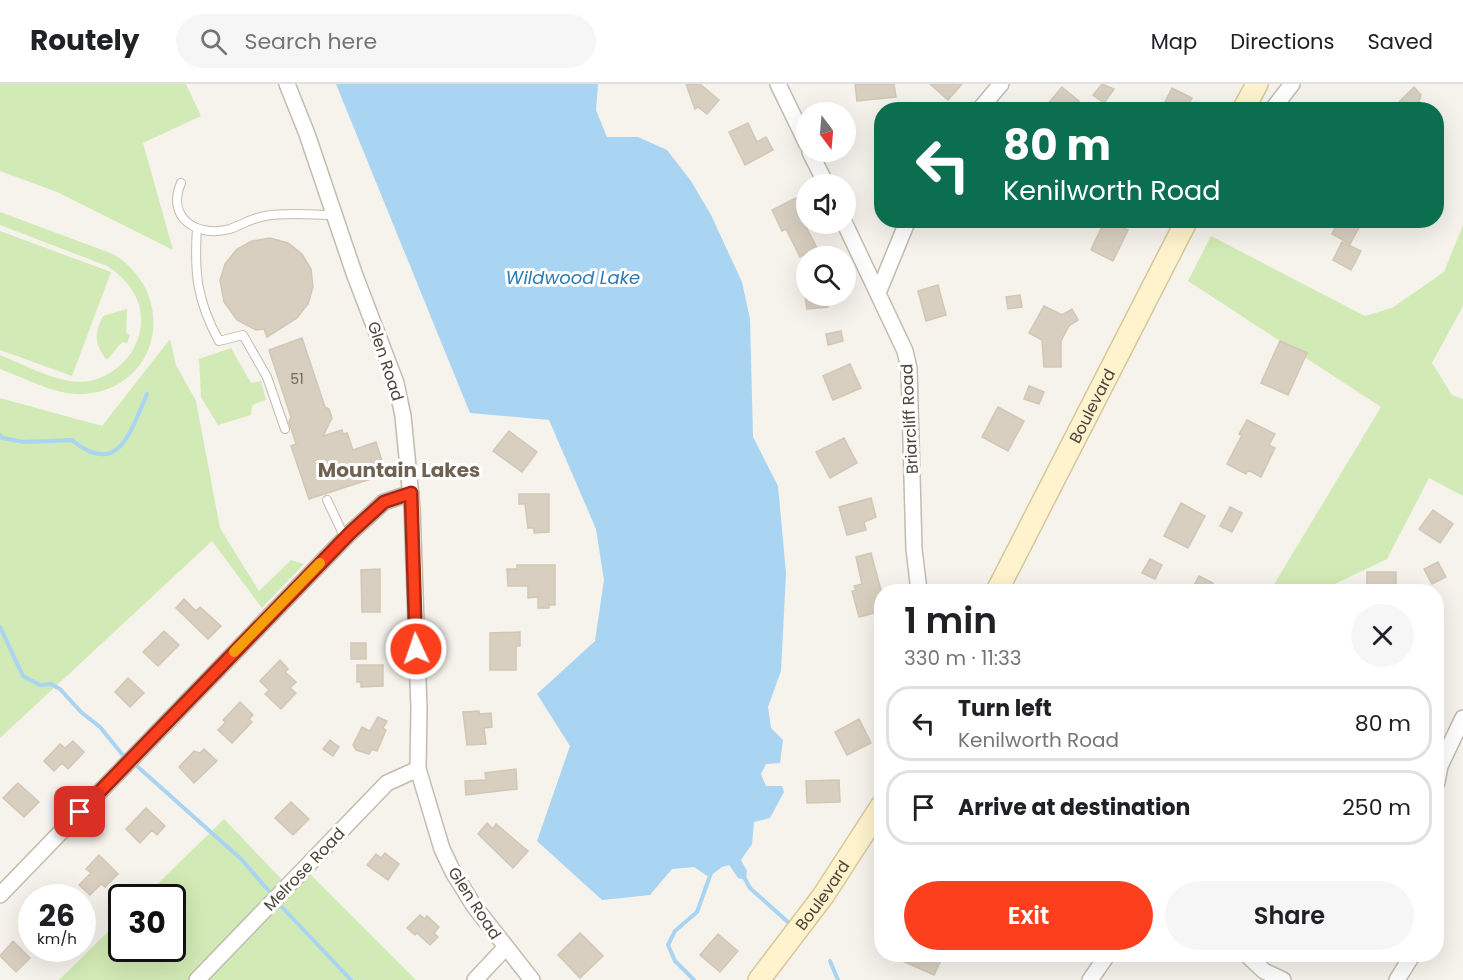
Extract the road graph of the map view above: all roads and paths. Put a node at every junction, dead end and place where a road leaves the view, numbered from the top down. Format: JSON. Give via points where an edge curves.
{"nodes":[{"id":1,"x":287,"y":84,"type":"edge"},
{"id":2,"x":778,"y":84,"type":"edge"},
{"id":3,"x":1001,"y":84,"type":"edge"},
{"id":4,"x":1257,"y":84,"type":"edge"},
{"id":5,"x":1292,"y":84,"type":"edge"},
{"id":6,"x":986,"y":102,"type":"edge"},
{"id":7,"x":1248,"y":102,"type":"edge"},
{"id":8,"x":1278,"y":102,"type":"edge"},
{"id":9,"x":796,"y":121,"type":"edge"},
{"id":10,"x":181,"y":183,"type":"dead end"},
{"id":11,"x":335,"y":215,"type":"junction"},
{"id":12,"x":197,"y":228,"type":"junction"},
{"id":13,"x":905,"y":228,"type":"edge"},
{"id":14,"x":1183,"y":228,"type":"edge"},
{"id":15,"x":850,"y":234,"type":"edge"},
{"id":16,"x":878,"y":293,"type":"junction"},
{"id":17,"x":285,"y":429,"type":"dead end"},
{"id":18,"x":411,"y":493,"type":"junction"},
{"id":19,"x":327,"y":500,"type":"dead end"},
{"id":20,"x":345,"y":538,"type":"junction"},
{"id":21,"x":918,"y":584,"type":"edge"},
{"id":22,"x":1001,"y":584,"type":"edge"},
{"id":23,"x":1463,"y":718,"type":"edge"},
{"id":24,"x":1444,"y":758,"type":"edge"},
{"id":25,"x":418,"y":769,"type":"junction"},
{"id":26,"x":874,"y":817,"type":"edge"},
{"id":27,"x":0,"y":895,"type":"edge"},
{"id":28,"x":506,"y":948,"type":"junction"},
{"id":29,"x":1102,"y":962,"type":"edge"},
{"id":30,"x":1254,"y":962,"type":"edge"},
{"id":31,"x":1408,"y":962,"type":"edge"},
{"id":32,"x":197,"y":980,"type":"edge"},
{"id":33,"x":475,"y":980,"type":"edge"},
{"id":34,"x":532,"y":980,"type":"edge"},
{"id":35,"x":759,"y":980,"type":"edge"},
{"id":36,"x":1090,"y":980,"type":"edge"},
{"id":37,"x":1283,"y":980,"type":"edge"},
{"id":38,"x":1397,"y":980,"type":"edge"}],
"edges":[{"from":1,"to":11,"type":"street","name":"Glen Road"},
{"from":2,"to":9,"type":"street"},
{"from":3,"to":6,"type":"street"},
{"from":4,"to":7,"type":"main road"},
{"from":5,"to":8,"type":"street"},
{"from":10,"to":12,"type":"lane","via":[[176,207],[182,220]]},
{"from":11,"to":12,"type":"lane","via":[[264,216],[214,231]]},
{"from":11,"to":18,"type":"street","name":"Glen Road","via":[[396,383],[409,454]]},
{"from":12,"to":17,"type":"lane","via":[[195,267],[207,319],[219,341],[243,335],[267,376]]},
{"from":13,"to":16,"type":"street"},
{"from":14,"to":22,"type":"main road","name":"Boulevard"},
{"from":15,"to":16,"type":"street","name":"Briarcliff Road"},
{"from":16,"to":21,"type":"street","name":"Briarcliff Road","via":[[905,351],[909,369]]},
{"from":18,"to":20,"type":"street","via":[[384,502]]},
{"from":18,"to":25,"type":"street","name":"Glen Road"},
{"from":19,"to":20,"type":"lane"},
{"from":20,"to":27,"type":"street"},
{"from":23,"to":24,"type":"street"},
{"from":25,"to":28,"type":"street","name":"Glen Road","via":[[442,849],[453,872]]},
{"from":25,"to":32,"type":"street","name":"Melrose Road","via":[[387,783]]},
{"from":26,"to":35,"type":"main road","name":"Boulevard","via":[[822,896]]},
{"from":28,"to":33,"type":"street"},
{"from":28,"to":34,"type":"street","name":"Glen Road"},
{"from":29,"to":36,"type":"street"},
{"from":30,"to":37,"type":"street"},
{"from":31,"to":38,"type":"street"}]}
